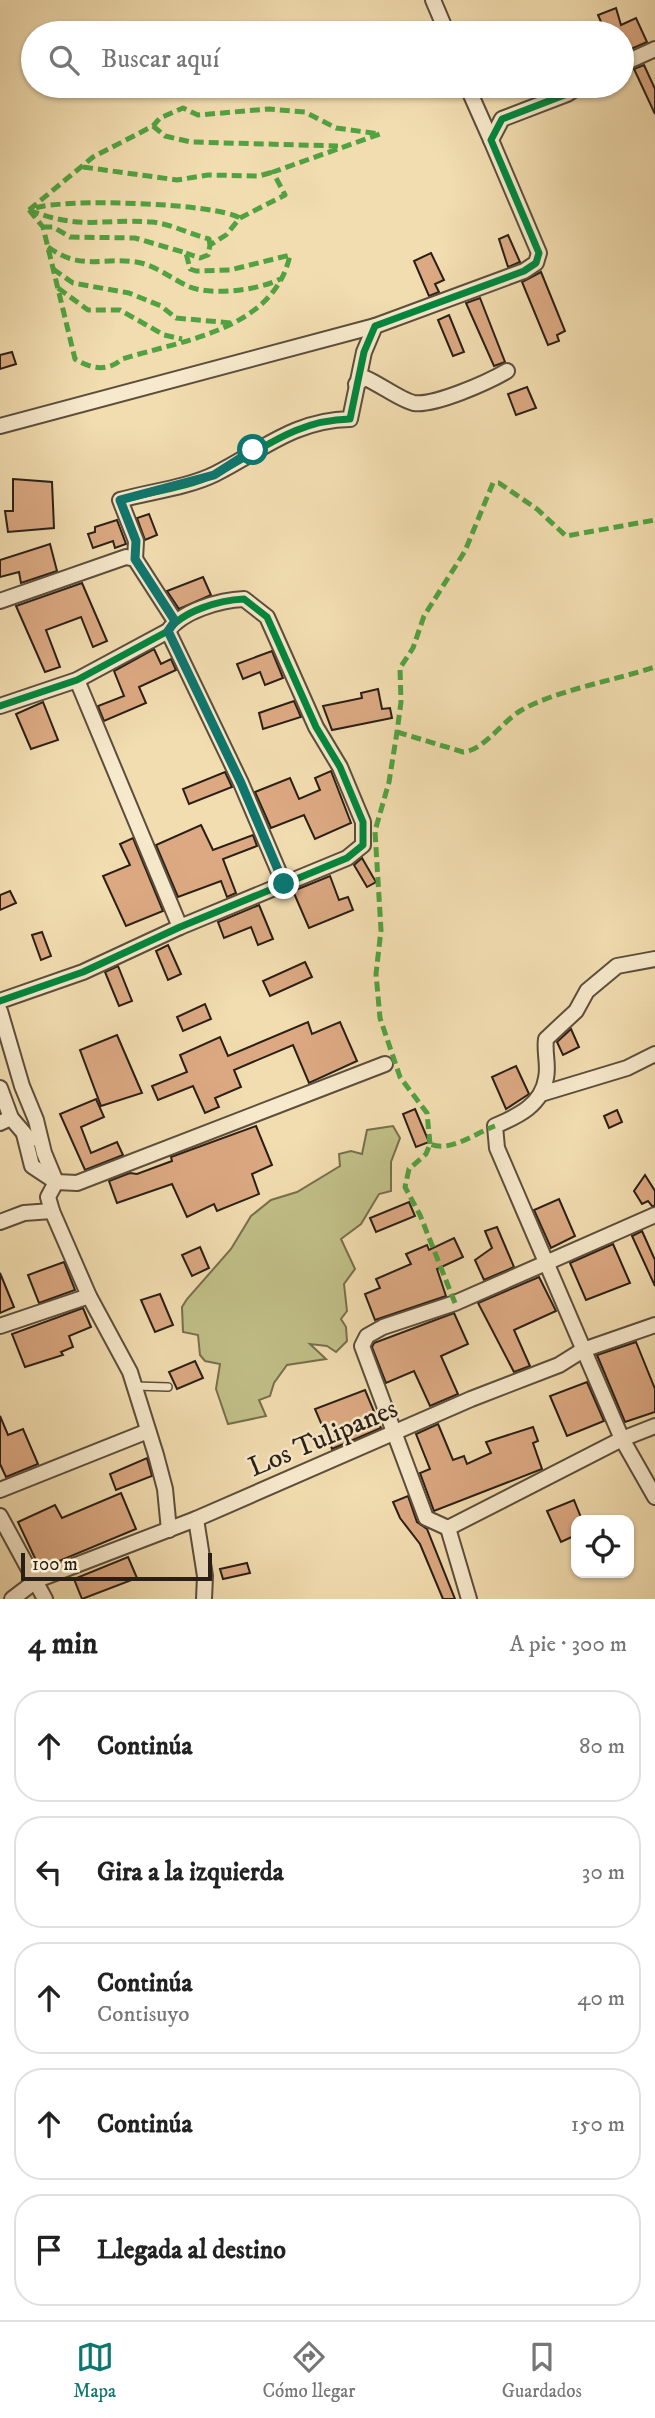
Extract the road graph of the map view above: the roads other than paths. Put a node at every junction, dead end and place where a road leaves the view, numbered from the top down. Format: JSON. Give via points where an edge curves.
{"nodes":[{"id":1,"x":433,"y":0,"type":"edge"},
{"id":2,"x":442,"y":21,"type":"edge"},
{"id":3,"x":655,"y":48,"type":"edge"},
{"id":4,"x":634,"y":58,"type":"edge"},
{"id":5,"x":472,"y":98,"type":"edge"},
{"id":6,"x":557,"y":98,"type":"edge"},
{"id":7,"x":491,"y":140,"type":"junction"},
{"id":8,"x":375,"y":326,"type":"junction"},
{"id":9,"x":507,"y":371,"type":"dead end"},
{"id":10,"x":356,"y":384,"type":"junction"},
{"id":11,"x":0,"y":426,"type":"edge"},
{"id":12,"x":135,"y":559,"type":"junction"},
{"id":13,"x":0,"y":601,"type":"edge"},
{"id":14,"x":172,"y":626,"type":"junction"},
{"id":15,"x":77,"y":680,"type":"junction"},
{"id":16,"x":0,"y":706,"type":"edge"},
{"id":17,"x":284,"y":884,"type":"junction"},
{"id":18,"x":180,"y":927,"type":"junction"},
{"id":19,"x":655,"y":959,"type":"edge"},
{"id":20,"x":0,"y":1001,"type":"edge"},
{"id":21,"x":0,"y":1011,"type":"edge"},
{"id":22,"x":655,"y":1054,"type":"edge"},
{"id":23,"x":384,"y":1065,"type":"dead end"},
{"id":24,"x":0,"y":1088,"type":"edge"},
{"id":25,"x":541,"y":1094,"type":"junction"},
{"id":26,"x":5,"y":1121,"type":"edge"},
{"id":27,"x":24,"y":1134,"type":"junction"},
{"id":28,"x":44,"y":1153,"type":"junction"},
{"id":29,"x":56,"y":1182,"type":"junction"},
{"id":30,"x":52,"y":1211,"type":"junction"},
{"id":31,"x":655,"y":1215,"type":"edge"},
{"id":32,"x":0,"y":1222,"type":"edge"},
{"id":33,"x":547,"y":1263,"type":"junction"},
{"id":34,"x":89,"y":1296,"type":"junction"},
{"id":35,"x":655,"y":1325,"type":"edge"},
{"id":36,"x":0,"y":1326,"type":"edge"},
{"id":37,"x":583,"y":1350,"type":"junction"},
{"id":38,"x":134,"y":1386,"type":"junction"},
{"id":39,"x":168,"y":1387,"type":"dead end"},
{"id":40,"x":655,"y":1426,"type":"edge"},
{"id":41,"x":148,"y":1431,"type":"junction"},
{"id":42,"x":394,"y":1434,"type":"junction"},
{"id":43,"x":622,"y":1439,"type":"junction"},
{"id":44,"x":0,"y":1490,"type":"edge"},
{"id":45,"x":655,"y":1497,"type":"edge"},
{"id":46,"x":0,"y":1516,"type":"edge"},
{"id":47,"x":196,"y":1519,"type":"junction"},
{"id":48,"x":447,"y":1528,"type":"junction"},
{"id":49,"x":169,"y":1530,"type":"junction"},
{"id":50,"x":37,"y":1580,"type":"junction"},
{"id":51,"x":12,"y":1599,"type":"edge"},
{"id":52,"x":45,"y":1599,"type":"edge"},
{"id":53,"x":204,"y":1599,"type":"edge"},
{"id":54,"x":469,"y":1599,"type":"edge"}],
"edges":[{"from":1,"to":2,"type":"street"},
{"from":3,"to":4,"type":"street"},
{"from":5,"to":7,"type":"street"},
{"from":6,"to":7,"type":"street","via":[[502,119]]},
{"from":7,"to":8,"type":"street","via":[[539,253],[536,263]]},
{"from":8,"to":10,"type":"street"},
{"from":8,"to":11,"type":"street"},
{"from":9,"to":10,"type":"street","via":[[443,398],[414,403],[365,378]]},
{"from":10,"to":12,"type":"street","via":[[349,419],[301,428],[214,475],[120,500],[136,541]]},
{"from":12,"to":13,"type":"street","via":[[120,558]]},
{"from":12,"to":14,"type":"street"},
{"from":14,"to":15,"type":"street"},
{"from":14,"to":17,"type":"street"},
{"from":14,"to":17,"type":"street","via":[[228,600],[244,599],[267,617],[316,727],[340,767],[363,822],[363,845],[347,858]]},
{"from":15,"to":16,"type":"street"},
{"from":15,"to":18,"type":"street"},
{"from":17,"to":18,"type":"street"},
{"from":18,"to":20,"type":"street","via":[[83,972]]},
{"from":19,"to":25,"type":"street","via":[[617,966],[587,991],[576,1012],[546,1039],[547,1077]]},
{"from":21,"to":28,"type":"street"},
{"from":22,"to":25,"type":"street","via":[[627,1068]]},
{"from":23,"to":29,"type":"street","via":[[105,1174]]},
{"from":24,"to":26,"type":"street"},
{"from":25,"to":33,"type":"street","via":[[513,1118],[495,1126],[497,1149]]},
{"from":26,"to":27,"type":"street"},
{"from":27,"to":28,"type":"street"},
{"from":27,"to":29,"type":"street","via":[[32,1166]]},
{"from":28,"to":29,"type":"street"},
{"from":29,"to":30,"type":"street","via":[[48,1197]]},
{"from":30,"to":32,"type":"street","via":[[24,1213]]},
{"from":30,"to":34,"type":"street"},
{"from":31,"to":33,"type":"street"},
{"from":33,"to":37,"type":"street"},
{"from":33,"to":42,"type":"street","via":[[367,1336],[362,1346]]},
{"from":34,"to":36,"type":"street"},
{"from":34,"to":38,"type":"street"},
{"from":35,"to":37,"type":"street","name":"Los Tulipanes"},
{"from":37,"to":42,"type":"street","name":"Los Tulipanes","via":[[559,1365]]},
{"from":37,"to":43,"type":"street"},
{"from":38,"to":39,"type":"lane"},
{"from":38,"to":41,"type":"street"},
{"from":40,"to":43,"type":"street"},
{"from":41,"to":44,"type":"street"},
{"from":41,"to":49,"type":"street","via":[[165,1489]]},
{"from":42,"to":47,"type":"street","name":"Los Tulipanes"},
{"from":42,"to":48,"type":"street","via":[[426,1518]]},
{"from":43,"to":45,"type":"street"},
{"from":43,"to":48,"type":"street"},
{"from":46,"to":50,"type":"street"},
{"from":47,"to":49,"type":"street","name":"Los Tulipanes"},
{"from":47,"to":53,"type":"street"},
{"from":48,"to":54,"type":"street"},
{"from":49,"to":50,"type":"street","name":"Los Tulipanes"},
{"from":50,"to":51,"type":"street","name":"Los Tulipanes"},
{"from":50,"to":52,"type":"street"}]}
